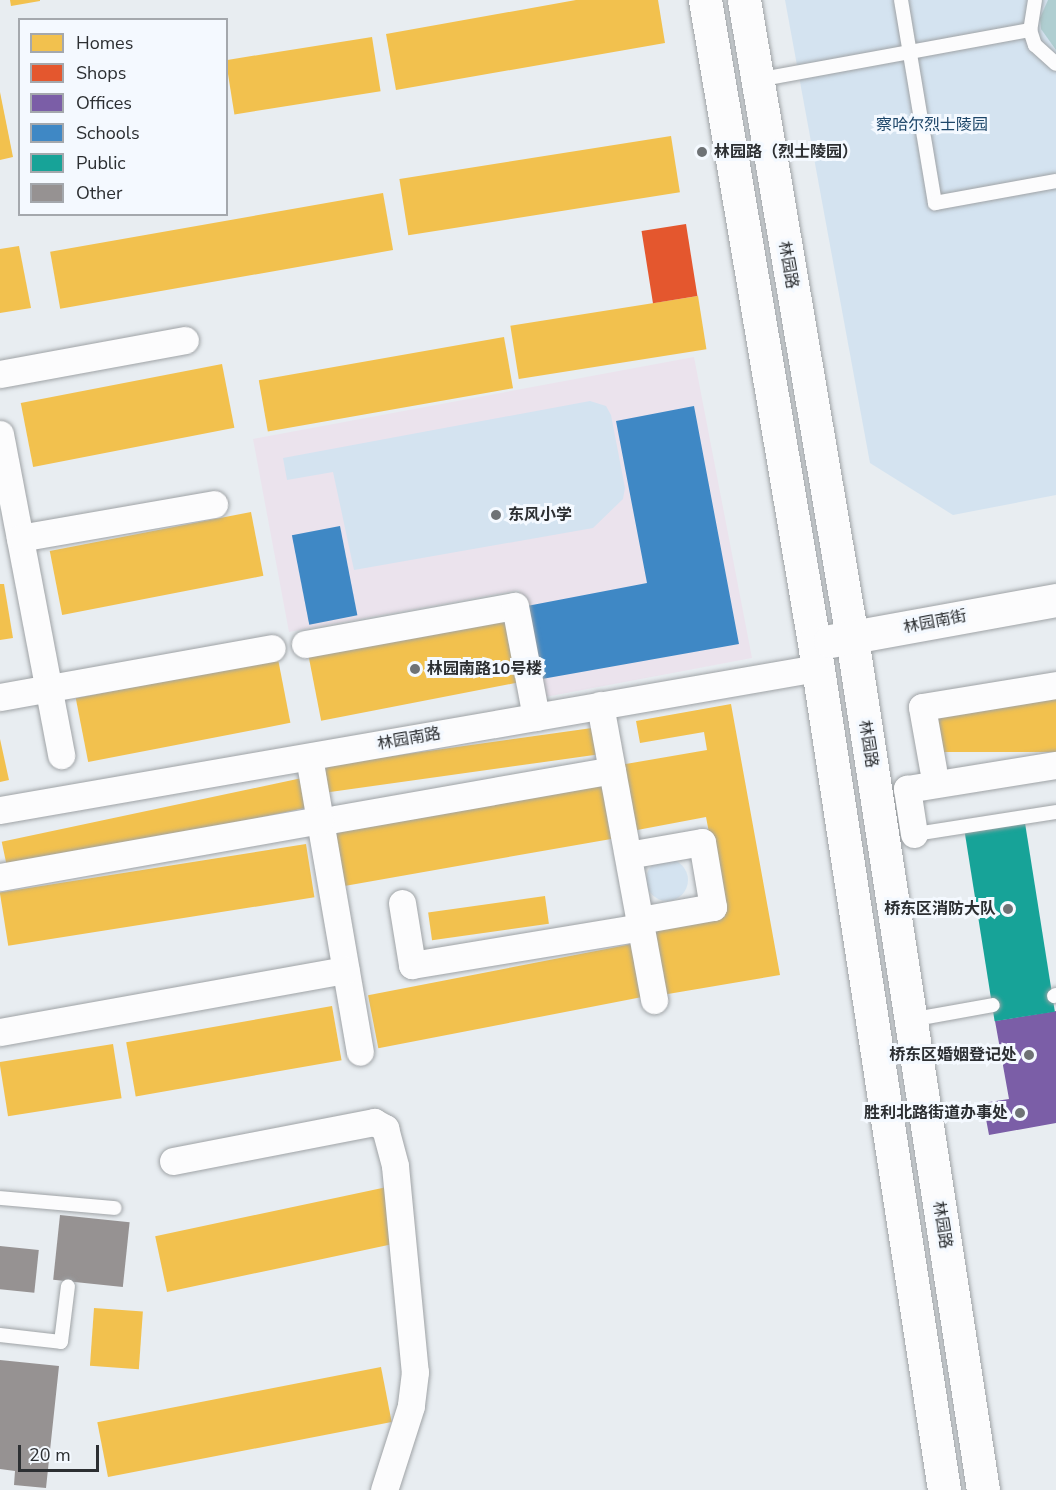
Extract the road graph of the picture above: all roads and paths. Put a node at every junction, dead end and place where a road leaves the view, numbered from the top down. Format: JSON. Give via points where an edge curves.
{"nodes":[{"id":1,"x":705,"y":0,"type":"edge"},
{"id":2,"x":744,"y":0,"type":"edge"},
{"id":3,"x":901,"y":0,"type":"edge"},
{"id":4,"x":1035,"y":0,"type":"edge"},
{"id":5,"x":1030,"y":30,"type":"junction"},
{"id":6,"x":910,"y":52,"type":"junction"},
{"id":7,"x":1056,"y":64,"type":"edge"},
{"id":8,"x":757,"y":80,"type":"junction"},
{"id":9,"x":1056,"y":181,"type":"edge"},
{"id":10,"x":185,"y":340,"type":"dead end"},
{"id":11,"x":0,"y":374,"type":"edge"},
{"id":12,"x":0,"y":434,"type":"edge"},
{"id":13,"x":214,"y":504,"type":"dead end"},
{"id":14,"x":15,"y":556,"type":"edge"},
{"id":15,"x":1056,"y":600,"type":"edge"},
{"id":16,"x":852,"y":638,"type":"junction"},
{"id":17,"x":305,"y":644,"type":"dead end"},
{"id":18,"x":272,"y":648,"type":"dead end"},
{"id":19,"x":816,"y":655,"type":"junction"},
{"id":20,"x":1056,"y":685,"type":"edge"},
{"id":21,"x":48,"y":688,"type":"junction"},
{"id":22,"x":0,"y":697,"type":"edge"},
{"id":23,"x":600,"y":705,"type":"junction"},
{"id":24,"x":536,"y":717,"type":"junction"},
{"id":25,"x":61,"y":755,"type":"dead end"},
{"id":26,"x":309,"y":757,"type":"junction"},
{"id":27,"x":1056,"y":765,"type":"edge"},
{"id":28,"x":933,"y":769,"type":"dead end"},
{"id":29,"x":612,"y":770,"type":"junction"},
{"id":30,"x":0,"y":810,"type":"edge"},
{"id":31,"x":1056,"y":812,"type":"edge"},
{"id":32,"x":328,"y":820,"type":"junction"},
{"id":33,"x":898,"y":837,"type":"junction"},
{"id":34,"x":845,"y":845,"type":"junction"},
{"id":35,"x":628,"y":855,"type":"junction"},
{"id":36,"x":0,"y":877,"type":"edge"},
{"id":37,"x":402,"y":903,"type":"dead end"},
{"id":38,"x":640,"y":923,"type":"junction"},
{"id":39,"x":345,"y":970,"type":"junction"},
{"id":40,"x":654,"y":1000,"type":"dead end"},
{"id":41,"x":993,"y":1005,"type":"dead end"},
{"id":42,"x":910,"y":1020,"type":"junction"},
{"id":43,"x":0,"y":1032,"type":"edge"},
{"id":44,"x":360,"y":1052,"type":"dead end"},
{"id":45,"x":173,"y":1161,"type":"dead end"},
{"id":46,"x":0,"y":1198,"type":"edge"},
{"id":47,"x":115,"y":1208,"type":"dead end"},
{"id":48,"x":68,"y":1287,"type":"dead end"},
{"id":49,"x":0,"y":1335,"type":"edge"},
{"id":50,"x":384,"y":1490,"type":"edge"},
{"id":51,"x":944,"y":1490,"type":"edge"},
{"id":52,"x":982,"y":1490,"type":"edge"}],
"edges":[{"from":1,"to":19,"type":"main road"},
{"from":2,"to":8,"type":"main road","name":"林园路"},
{"from":3,"to":6,"type":"lane"},
{"from":4,"to":5,"type":"lane"},
{"from":5,"to":6,"type":"lane"},
{"from":5,"to":7,"type":"lane","via":[[1035,45]]},
{"from":6,"to":8,"type":"lane"},
{"from":6,"to":9,"type":"lane","via":[[935,203]]},
{"from":8,"to":16,"type":"main road","name":"林园路"},
{"from":10,"to":11,"type":"street"},
{"from":12,"to":14,"type":"street"},
{"from":13,"to":14,"type":"street"},
{"from":14,"to":21,"type":"street"},
{"from":15,"to":16,"type":"main road","name":"林园南街"},
{"from":16,"to":19,"type":"main road","name":"林园南街"},
{"from":16,"to":33,"type":"main road","name":"林园路"},
{"from":17,"to":24,"type":"street","via":[[515,606]]},
{"from":18,"to":21,"type":"street"},
{"from":19,"to":23,"type":"street","name":"林园南路"},
{"from":19,"to":34,"type":"main road"},
{"from":20,"to":28,"type":"street","via":[[922,706]]},
{"from":21,"to":22,"type":"street"},
{"from":21,"to":25,"type":"street"},
{"from":23,"to":24,"type":"street","name":"林园南路"},
{"from":23,"to":29,"type":"street"},
{"from":24,"to":26,"type":"street","name":"林园南路"},
{"from":26,"to":30,"type":"street","name":"林园南路"},
{"from":26,"to":32,"type":"street"},
{"from":27,"to":33,"type":"street","via":[[907,789]]},
{"from":29,"to":32,"type":"street"},
{"from":29,"to":35,"type":"street"},
{"from":31,"to":33,"type":"lane"},
{"from":32,"to":36,"type":"street"},
{"from":32,"to":39,"type":"street"},
{"from":33,"to":34,"type":"lane"},
{"from":33,"to":42,"type":"main road","name":"林园路"},
{"from":34,"to":51,"type":"main road"},
{"from":35,"to":38,"type":"street"},
{"from":35,"to":38,"type":"street","via":[[702,842],[712,907]]},
{"from":37,"to":38,"type":"street","via":[[412,965]]},
{"from":38,"to":40,"type":"street"},
{"from":39,"to":43,"type":"street"},
{"from":39,"to":44,"type":"street"},
{"from":41,"to":42,"type":"lane"},
{"from":42,"to":52,"type":"main road","name":"林园路"},
{"from":45,"to":50,"type":"street","via":[[374,1122],[385,1128],[395,1166],[415,1372],[411,1406]]},
{"from":46,"to":47,"type":"lane"},
{"from":48,"to":49,"type":"lane","via":[[61,1342]]}]}
